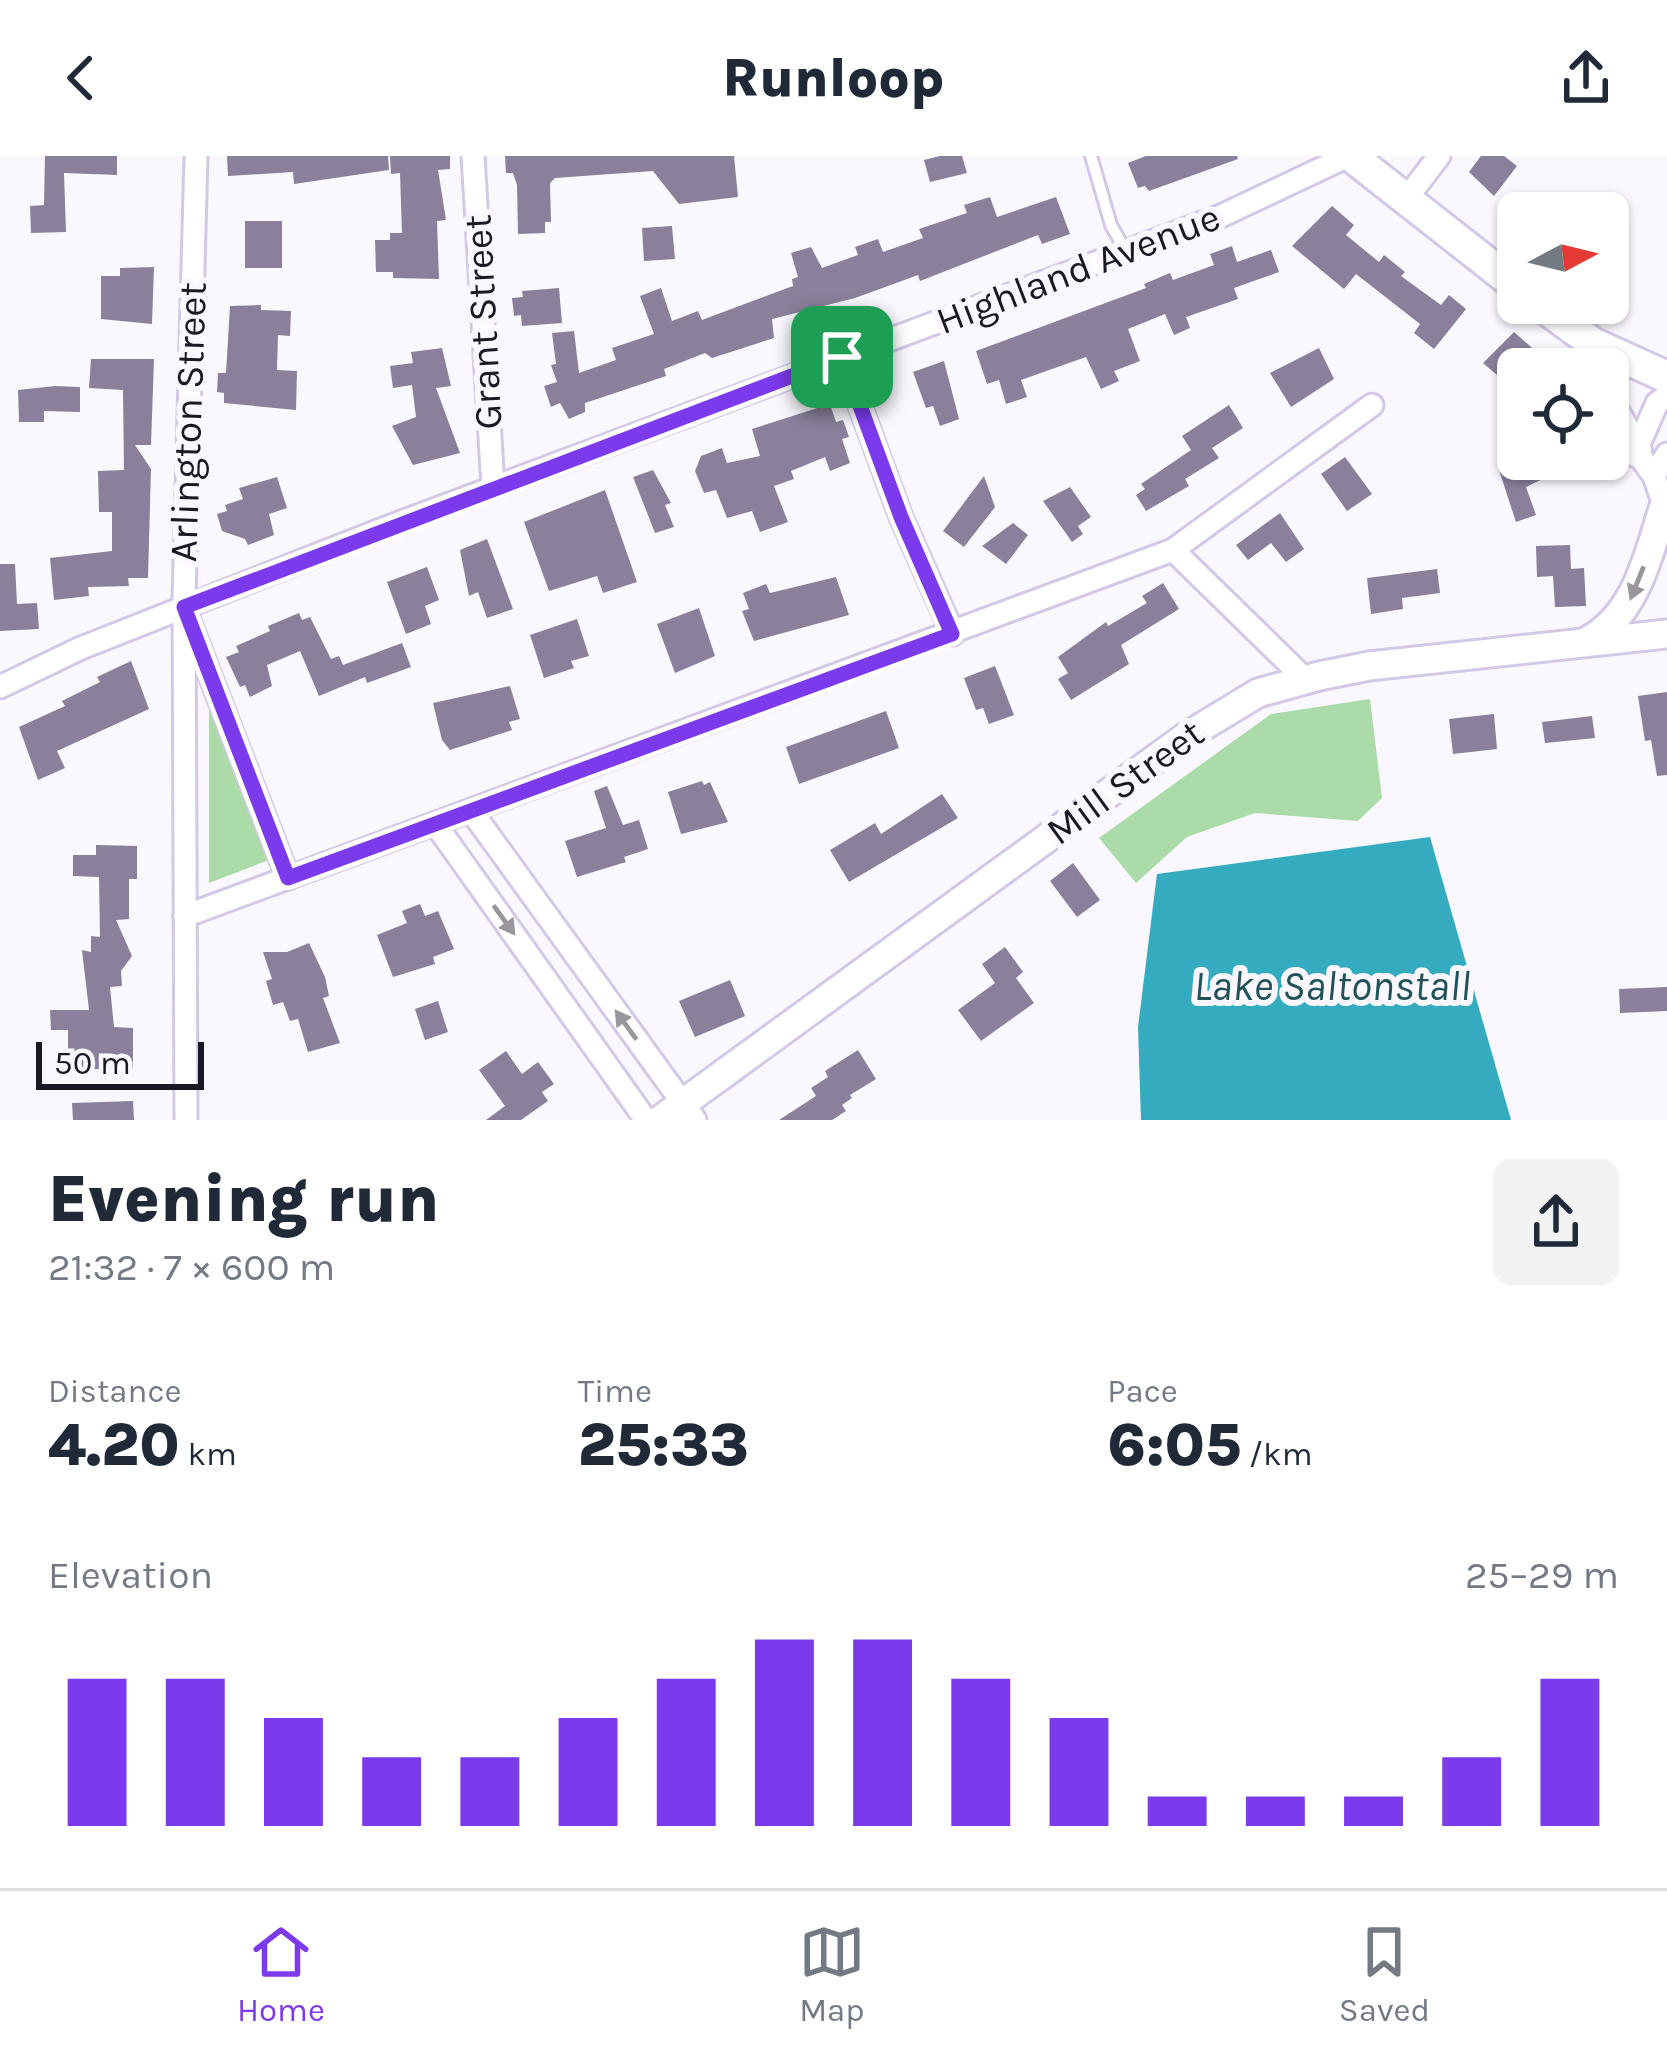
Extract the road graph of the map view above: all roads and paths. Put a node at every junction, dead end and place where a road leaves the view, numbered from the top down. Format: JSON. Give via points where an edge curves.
{"nodes":[{"id":1,"x":196,"y":156,"type":"edge"},
{"id":2,"x":473,"y":156,"type":"edge"},
{"id":3,"x":1091,"y":156,"type":"edge"},
{"id":4,"x":1349,"y":156,"type":"edge"},
{"id":5,"x":1439,"y":156,"type":"edge"},
{"id":6,"x":1406,"y":200,"type":"junction"},
{"id":7,"x":1126,"y":252,"type":"junction"},
{"id":8,"x":1497,"y":271,"type":"edge"},
{"id":9,"x":1568,"y":325,"type":"joint"},
{"id":10,"x":1580,"y":348,"type":"edge"},
{"id":11,"x":842,"y":357,"type":"junction"},
{"id":12,"x":1667,"y":377,"type":"edge"},
{"id":13,"x":1667,"y":396,"type":"edge"},
{"id":14,"x":1372,"y":406,"type":"dead end"},
{"id":15,"x":1629,"y":431,"type":"edge"},
{"id":16,"x":1652,"y":460,"type":"edge"},
{"id":17,"x":493,"y":487,"type":"junction"},
{"id":18,"x":1665,"y":510,"type":"edge"},
{"id":19,"x":1173,"y":550,"type":"junction"},
{"id":20,"x":184,"y":607,"type":"junction"},
{"id":21,"x":952,"y":634,"type":"junction"},
{"id":22,"x":1667,"y":634,"type":"edge"},
{"id":23,"x":1585,"y":643,"type":"junction"},
{"id":24,"x":1305,"y":680,"type":"junction"},
{"id":25,"x":0,"y":687,"type":"edge"},
{"id":26,"x":472,"y":812,"type":"junction"},
{"id":27,"x":436,"y":825,"type":"junction"},
{"id":28,"x":288,"y":878,"type":"junction"},
{"id":29,"x":185,"y":916,"type":"junction"},
{"id":30,"x":679,"y":1114,"type":"edge"},
{"id":31,"x":186,"y":1120,"type":"edge"},
{"id":32,"x":646,"y":1120,"type":"edge"}],
"edges":[{"from":1,"to":20,"type":"street","name":"Arlington Street"},
{"from":2,"to":17,"type":"street","name":"Grant Street"},
{"from":3,"to":7,"type":"lane"},
{"from":4,"to":6,"type":"main road"},
{"from":4,"to":7,"type":"street","name":"Highland Avenue"},
{"from":5,"to":6,"type":"street"},
{"from":6,"to":8,"type":"main road"},
{"from":7,"to":11,"type":"street","name":"Highland Avenue"},
{"from":9,"to":10,"type":"main road"},
{"from":9,"to":12,"type":"main road"},
{"from":11,"to":17,"type":"street","name":"Highland Avenue"},
{"from":11,"to":21,"type":"street"},
{"from":13,"to":16,"type":"street","via":[[1658,403]]},
{"from":14,"to":19,"type":"street"},
{"from":15,"to":16,"type":"main road"},
{"from":16,"to":18,"type":"street"},
{"from":17,"to":20,"type":"street","name":"Highland Avenue"},
{"from":18,"to":23,"type":"main road","one_way":true,"via":[[1630,602]]},
{"from":19,"to":21,"type":"street"},
{"from":19,"to":24,"type":"street"},
{"from":20,"to":25,"type":"street","name":"Highland Avenue"},
{"from":20,"to":28,"type":"street"},
{"from":20,"to":29,"type":"street","name":"Arlington Street"},
{"from":21,"to":26,"type":"street"},
{"from":22,"to":23,"type":"main road","name":"Mill Street"},
{"from":23,"to":24,"type":"main road","name":"Mill Street"},
{"from":24,"to":30,"type":"main road","name":"Mill Street","via":[[1258,693],[1206,723]]},
{"from":26,"to":27,"type":"street"},
{"from":30,"to":26,"type":"street","one_way":true},
{"from":27,"to":28,"type":"street"},
{"from":27,"to":32,"type":"street","one_way":true},
{"from":28,"to":29,"type":"street"},
{"from":29,"to":31,"type":"street","name":"Arlington Street"}]}
